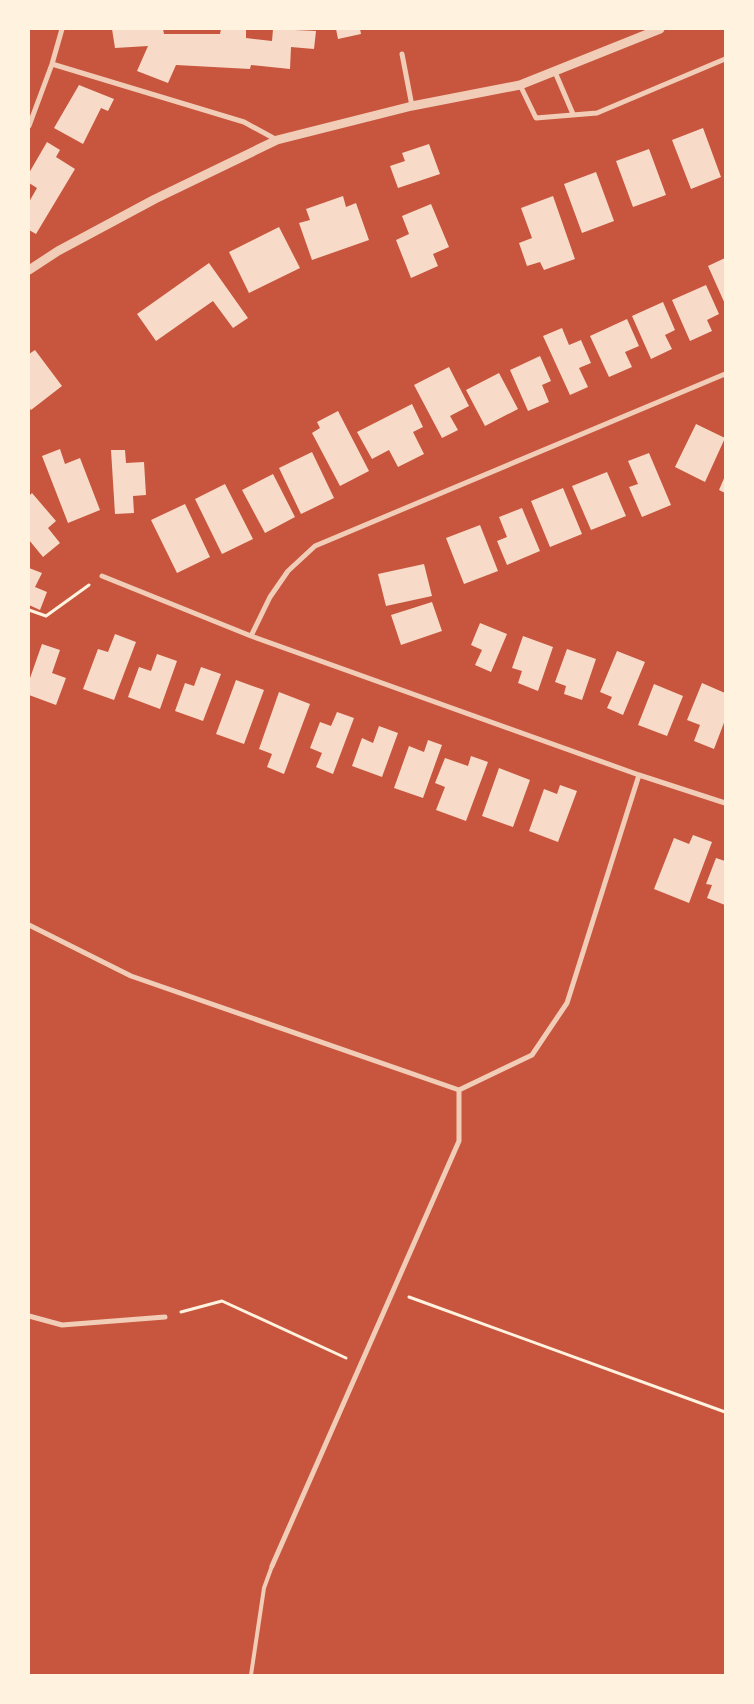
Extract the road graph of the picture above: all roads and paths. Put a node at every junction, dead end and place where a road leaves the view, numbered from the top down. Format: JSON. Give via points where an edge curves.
{"nodes":[{"id":1,"x":62,"y":29,"type":"edge"},
{"id":2,"x":660,"y":29,"type":"edge"},
{"id":3,"x":402,"y":54,"type":"dead end"},
{"id":4,"x":725,"y":59,"type":"edge"},
{"id":5,"x":52,"y":64,"type":"junction"},
{"id":6,"x":555,"y":72,"type":"junction"},
{"id":7,"x":520,"y":85,"type":"junction"},
{"id":8,"x":412,"y":106,"type":"junction"},
{"id":9,"x":573,"y":114,"type":"junction"},
{"id":10,"x":29,"y":126,"type":"edge"},
{"id":11,"x":277,"y":140,"type":"junction"},
{"id":12,"x":29,"y":270,"type":"edge"},
{"id":13,"x":725,"y":374,"type":"edge"},
{"id":14,"x":102,"y":576,"type":"joint"},
{"id":15,"x":29,"y":610,"type":"edge"},
{"id":16,"x":251,"y":636,"type":"junction"},
{"id":17,"x":639,"y":775,"type":"junction"},
{"id":18,"x":725,"y":803,"type":"edge"},
{"id":19,"x":29,"y":925,"type":"edge"},
{"id":20,"x":459,"y":1090,"type":"junction"},
{"id":21,"x":393,"y":1291,"type":"junction"},
{"id":22,"x":29,"y":1316,"type":"edge"},
{"id":23,"x":165,"y":1317,"type":"joint"},
{"id":24,"x":360,"y":1364,"type":"junction"},
{"id":25,"x":725,"y":1412,"type":"edge"},
{"id":26,"x":272,"y":1566,"type":"joint"},
{"id":27,"x":251,"y":1675,"type":"edge"}],
"edges":[{"from":1,"to":5,"type":"street"},
{"from":2,"to":6,"type":"street"},
{"from":3,"to":8,"type":"street"},
{"from":4,"to":9,"type":"street","via":[[597,113]]},
{"from":5,"to":10,"type":"street"},
{"from":5,"to":11,"type":"street","via":[[244,122]]},
{"from":6,"to":7,"type":"street"},
{"from":6,"to":9,"type":"street"},
{"from":7,"to":8,"type":"street"},
{"from":7,"to":9,"type":"street","via":[[536,118]]},
{"from":8,"to":11,"type":"street"},
{"from":11,"to":12,"type":"street","via":[[155,199]]},
{"from":13,"to":16,"type":"street","via":[[315,546],[288,571],[270,597]]},
{"from":14,"to":15,"type":"path","via":[[46,616]]},
{"from":14,"to":16,"type":"street"},
{"from":16,"to":17,"type":"street"},
{"from":17,"to":18,"type":"street"},
{"from":17,"to":20,"type":"street","via":[[567,1003],[532,1055]]},
{"from":19,"to":20,"type":"street","via":[[131,976]]},
{"from":20,"to":21,"type":"street","via":[[459,1141]]},
{"from":21,"to":24,"type":"street"},
{"from":21,"to":25,"type":"path"},
{"from":22,"to":23,"type":"street","via":[[62,1325]]},
{"from":23,"to":24,"type":"path","via":[[222,1301]]},
{"from":24,"to":26,"type":"street"},
{"from":26,"to":27,"type":"lane","via":[[264,1588]]}]}
